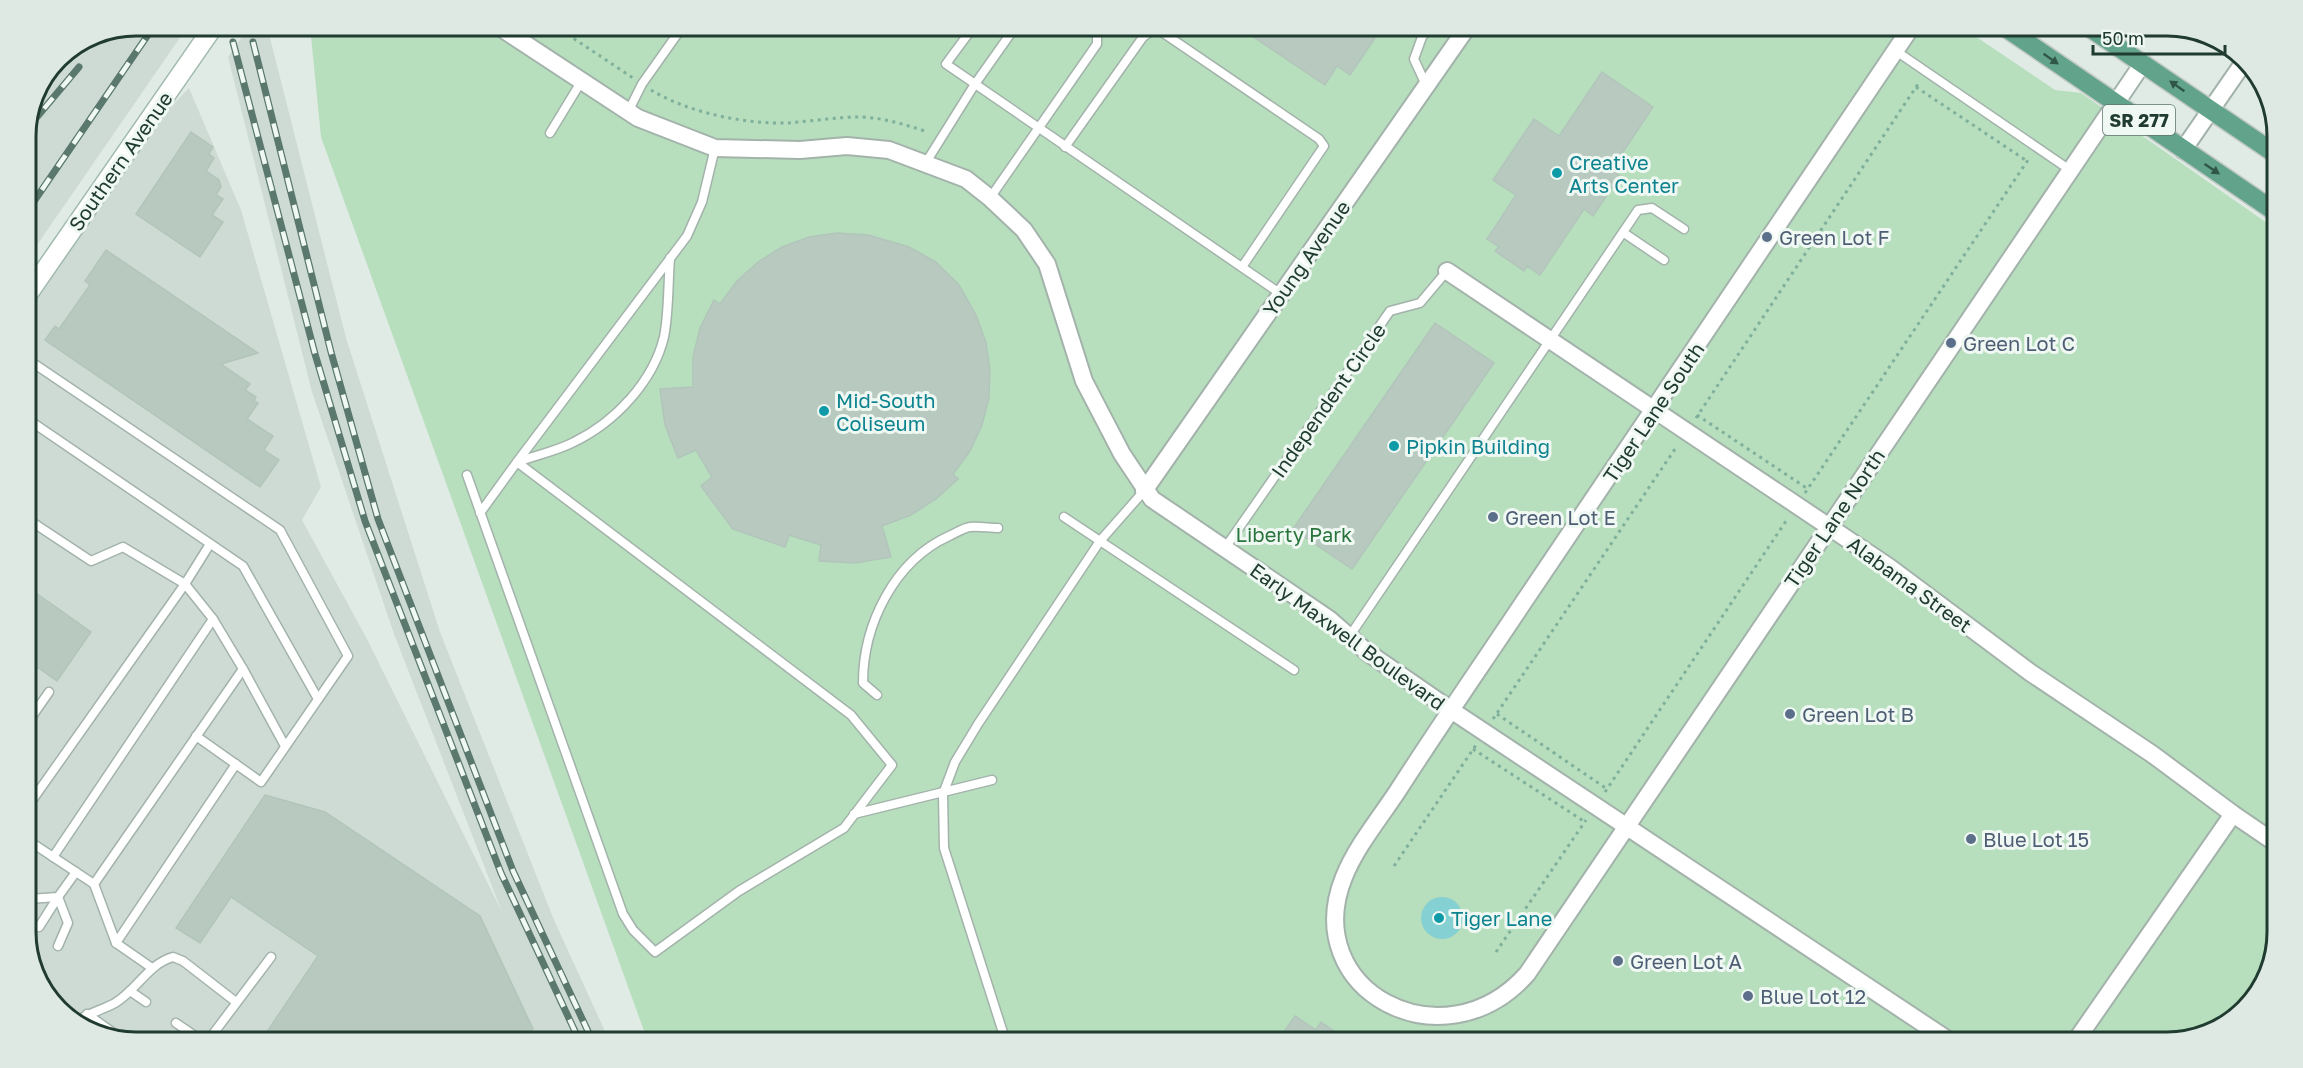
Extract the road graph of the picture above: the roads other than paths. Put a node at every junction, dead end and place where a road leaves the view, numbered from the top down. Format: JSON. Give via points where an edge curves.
{"nodes":[{"id":1,"x":207,"y":36,"type":"edge"},
{"id":2,"x":513,"y":36,"type":"edge"},
{"id":3,"x":676,"y":36,"type":"edge"},
{"id":4,"x":967,"y":36,"type":"edge"},
{"id":5,"x":1009,"y":36,"type":"edge"},
{"id":6,"x":1097,"y":36,"type":"edge"},
{"id":7,"x":1144,"y":36,"type":"edge"},
{"id":8,"x":1168,"y":36,"type":"edge"},
{"id":9,"x":1423,"y":36,"type":"edge"},
{"id":10,"x":1461,"y":36,"type":"edge"},
{"id":11,"x":1906,"y":36,"type":"edge"},
{"id":12,"x":2018,"y":36,"type":"edge"},
{"id":13,"x":2102,"y":36,"type":"edge"},
{"id":14,"x":1896,"y":51,"type":"junction"},
{"id":15,"x":2143,"y":63,"type":"junction"},
{"id":16,"x":2240,"y":68,"type":"edge"},
{"id":17,"x":581,"y":82,"type":"junction"},
{"id":18,"x":975,"y":84,"type":"junction"},
{"id":19,"x":1426,"y":85,"type":"junction"},
{"id":20,"x":2115,"y":103,"type":"junction"},
{"id":21,"x":2211,"y":109,"type":"junction"},
{"id":22,"x":628,"y":112,"type":"junction"},
{"id":23,"x":1038,"y":128,"type":"junction"},
{"id":24,"x":550,"y":133,"type":"dead end"},
{"id":25,"x":1065,"y":147,"type":"junction"},
{"id":26,"x":715,"y":148,"type":"junction"},
{"id":27,"x":2267,"y":148,"type":"edge"},
{"id":28,"x":2183,"y":150,"type":"junction"},
{"id":29,"x":925,"y":164,"type":"junction"},
{"id":30,"x":2070,"y":170,"type":"junction"},
{"id":31,"x":990,"y":198,"type":"junction"},
{"id":32,"x":2267,"y":206,"type":"edge"},
{"id":33,"x":1684,"y":228,"type":"dead end"},
{"id":34,"x":1624,"y":232,"type":"junction"},
{"id":35,"x":670,"y":258,"type":"junction"},
{"id":36,"x":1664,"y":260,"type":"dead end"},
{"id":37,"x":1242,"y":267,"type":"junction"},
{"id":38,"x":1447,"y":271,"type":"joint"},
{"id":39,"x":36,"y":283,"type":"edge"},
{"id":40,"x":1281,"y":294,"type":"junction"},
{"id":41,"x":1552,"y":340,"type":"junction"},
{"id":42,"x":36,"y":365,"type":"edge"},
{"id":43,"x":1655,"y":409,"type":"junction"},
{"id":44,"x":36,"y":425,"type":"edge"},
{"id":45,"x":517,"y":462,"type":"junction"},
{"id":46,"x":467,"y":475,"type":"dead end"},
{"id":47,"x":1144,"y":490,"type":"junction"},
{"id":48,"x":480,"y":513,"type":"junction"},
{"id":49,"x":1064,"y":518,"type":"dead end"},
{"id":50,"x":36,"y":525,"type":"edge"},
{"id":51,"x":1828,"y":526,"type":"junction"},
{"id":52,"x":998,"y":528,"type":"dead end"},
{"id":53,"x":1100,"y":541,"type":"junction"},
{"id":54,"x":210,"y":544,"type":"junction"},
{"id":55,"x":1225,"y":548,"type":"junction"},
{"id":56,"x":185,"y":584,"type":"junction"},
{"id":57,"x":213,"y":619,"type":"junction"},
{"id":58,"x":1349,"y":637,"type":"junction"},
{"id":59,"x":243,"y":669,"type":"junction"},
{"id":60,"x":1294,"y":670,"type":"dead end"},
{"id":61,"x":49,"y":692,"type":"dead end"},
{"id":62,"x":878,"y":695,"type":"dead end"},
{"id":63,"x":318,"y":699,"type":"junction"},
{"id":64,"x":1450,"y":710,"type":"junction"},
{"id":65,"x":36,"y":711,"type":"edge"},
{"id":66,"x":196,"y":736,"type":"junction"},
{"id":67,"x":285,"y":746,"type":"junction"},
{"id":68,"x":236,"y":764,"type":"junction"},
{"id":69,"x":992,"y":780,"type":"dead end"},
{"id":70,"x":943,"y":794,"type":"junction"},
{"id":71,"x":36,"y":795,"type":"edge"},
{"id":72,"x":854,"y":814,"type":"junction"},
{"id":73,"x":2232,"y":814,"type":"junction"},
{"id":74,"x":1626,"y":828,"type":"junction"},
{"id":75,"x":2267,"y":837,"type":"edge"},
{"id":76,"x":36,"y":846,"type":"edge"},
{"id":77,"x":53,"y":857,"type":"junction"},
{"id":78,"x":76,"y":872,"type":"junction"},
{"id":79,"x":94,"y":884,"type":"junction"},
{"id":80,"x":58,"y":897,"type":"junction"},
{"id":81,"x":36,"y":898,"type":"edge"},
{"id":82,"x":39,"y":927,"type":"dead end"},
{"id":83,"x":116,"y":943,"type":"junction"},
{"id":84,"x":57,"y":946,"type":"dead end"},
{"id":85,"x":271,"y":957,"type":"dead end"},
{"id":86,"x":152,"y":968,"type":"junction"},
{"id":87,"x":1527,"y":974,"type":"joint"},
{"id":88,"x":130,"y":991,"type":"junction"},
{"id":89,"x":146,"y":1002,"type":"dead end"},
{"id":90,"x":236,"y":1002,"type":"junction"},
{"id":91,"x":87,"y":1014,"type":"junction"},
{"id":92,"x":83,"y":1017,"type":"edge"},
{"id":93,"x":176,"y":1023,"type":"dead end"},
{"id":94,"x":104,"y":1026,"type":"edge"},
{"id":95,"x":190,"y":1032,"type":"edge"},
{"id":96,"x":214,"y":1032,"type":"edge"},
{"id":97,"x":1003,"y":1032,"type":"edge"},
{"id":98,"x":1936,"y":1032,"type":"edge"},
{"id":99,"x":2082,"y":1032,"type":"edge"}],
"edges":[{"from":1,"to":39,"type":"main road","name":"Southern Avenue"},
{"from":2,"to":17,"type":"street","name":"Early Maxwell Boulevard"},
{"from":3,"to":22,"type":"lane","via":[[642,84]]},
{"from":4,"to":18,"type":"lane","via":[[946,64]]},
{"from":5,"to":18,"type":"lane"},
{"from":6,"to":23,"type":"lane","via":[[1097,44]]},
{"from":7,"to":25,"type":"lane"},
{"from":8,"to":37,"type":"lane","via":[[1324,146]]},
{"from":9,"to":19,"type":"lane","via":[[1414,59]]},
{"from":10,"to":19,"type":"street","name":"Young Avenue"},
{"from":11,"to":14,"type":"street","name":"Tiger Lane South"},
{"from":12,"to":20,"type":"main road","number":"SR 277","one_way":true},
{"from":13,"to":15,"type":"main road","number":"SR 277"},
{"from":14,"to":30,"type":"lane"},
{"from":14,"to":43,"type":"street","name":"Tiger Lane South"},
{"from":15,"to":20,"type":"street","name":"Tiger Lane North"},
{"from":21,"to":15,"type":"main road","number":"SR 277","one_way":true},
{"from":16,"to":21,"type":"street"},
{"from":17,"to":22,"type":"street","name":"Early Maxwell Boulevard"},
{"from":17,"to":24,"type":"lane"},
{"from":18,"to":23,"type":"lane"},
{"from":18,"to":29,"type":"lane"},
{"from":19,"to":40,"type":"street","name":"Young Avenue"},
{"from":20,"to":28,"type":"main road","number":"SR 277"},
{"from":20,"to":30,"type":"street","name":"Tiger Lane North"},
{"from":21,"to":27,"type":"main road","number":"SR 277"},
{"from":21,"to":28,"type":"street"},
{"from":22,"to":26,"type":"street","name":"Early Maxwell Boulevard"},
{"from":23,"to":25,"type":"lane"},
{"from":23,"to":31,"type":"lane"},
{"from":25,"to":37,"type":"lane"},
{"from":26,"to":29,"type":"street","name":"Early Maxwell Boulevard","via":[[800,150],[847,146],[889,150]]},
{"from":26,"to":35,"type":"lane","via":[[702,202],[687,236]]},
{"from":28,"to":32,"type":"main road","number":"SR 277","one_way":true},
{"from":29,"to":31,"type":"street","name":"Early Maxwell Boulevard","via":[[966,179]]},
{"from":30,"to":51,"type":"street","name":"Tiger Lane North"},
{"from":31,"to":47,"type":"street","name":"Early Maxwell Boulevard","via":[[1024,230],[1047,264],[1084,381]]},
{"from":33,"to":34,"type":"lane","via":[[1646,207],[1638,210]]},
{"from":34,"to":36,"type":"lane"},
{"from":34,"to":41,"type":"lane"},
{"from":35,"to":45,"type":"lane"},
{"from":35,"to":45,"type":"lane","via":[[664,336],[652,369],[629,400],[601,427],[573,443]]},
{"from":37,"to":40,"type":"lane"},
{"from":38,"to":41,"type":"street","name":"Alabama Street"},
{"from":38,"to":55,"type":"lane","name":"Independent Circle","via":[[1420,303],[1390,311]]},
{"from":40,"to":47,"type":"street","name":"Young Avenue"},
{"from":41,"to":43,"type":"street","name":"Alabama Street"},
{"from":41,"to":58,"type":"lane"},
{"from":42,"to":63,"type":"lane","via":[[280,530],[348,657]]},
{"from":43,"to":51,"type":"street","name":"Alabama Street"},
{"from":43,"to":64,"type":"street","name":"Tiger Lane South"},
{"from":44,"to":54,"type":"lane"},
{"from":45,"to":48,"type":"lane"},
{"from":45,"to":72,"type":"lane","via":[[851,715],[892,765]]},
{"from":46,"to":48,"type":"lane"},
{"from":47,"to":53,"type":"lane"},
{"from":47,"to":55,"type":"street","name":"Early Maxwell Boulevard"},
{"from":48,"to":72,"type":"lane","via":[[623,914],[655,952],[739,891],[844,828]]},
{"from":49,"to":53,"type":"lane"},
{"from":50,"to":56,"type":"lane","via":[[91,561],[123,547]]},
{"from":51,"to":73,"type":"street","name":"Alabama Street"},
{"from":51,"to":74,"type":"street","name":"Tiger Lane North"},
{"from":52,"to":62,"type":"lane","via":[[969,527],[935,542],[902,573],[882,602],[868,635],[863,660],[863,683]]},
{"from":53,"to":60,"type":"lane"},
{"from":53,"to":70,"type":"lane","via":[[978,724],[955,762]]},
{"from":54,"to":56,"type":"lane"},
{"from":54,"to":63,"type":"lane","via":[[243,566]]},
{"from":55,"to":58,"type":"street","name":"Early Maxwell Boulevard"},
{"from":56,"to":57,"type":"lane"},
{"from":56,"to":71,"type":"lane"},
{"from":57,"to":59,"type":"lane"},
{"from":57,"to":77,"type":"lane"},
{"from":58,"to":64,"type":"street","name":"Early Maxwell Boulevard"},
{"from":59,"to":66,"type":"lane"},
{"from":59,"to":67,"type":"lane"},
{"from":61,"to":65,"type":"lane"},
{"from":63,"to":67,"type":"lane"},
{"from":64,"to":74,"type":"street","name":"Early Maxwell Boulevard"},
{"from":64,"to":87,"type":"street","name":"Tiger Lane South","via":[[1344,876],[1338,895],[1337,936],[1353,975],[1366,991],[1400,1014],[1419,1020],[1461,1019],[1498,1003]]},
{"from":66,"to":68,"type":"lane"},
{"from":66,"to":79,"type":"lane"},
{"from":67,"to":68,"type":"lane","via":[[261,782]]},
{"from":68,"to":83,"type":"lane"},
{"from":69,"to":70,"type":"lane"},
{"from":70,"to":72,"type":"lane"},
{"from":70,"to":97,"type":"lane","via":[[944,848]]},
{"from":73,"to":75,"type":"street","name":"Alabama Street"},
{"from":73,"to":99,"type":"street"},
{"from":74,"to":87,"type":"street","name":"Tiger Lane North"},
{"from":74,"to":98,"type":"street","name":"Early Maxwell Boulevard"},
{"from":76,"to":77,"type":"lane"},
{"from":77,"to":78,"type":"lane"},
{"from":78,"to":79,"type":"lane"},
{"from":78,"to":80,"type":"lane"},
{"from":79,"to":83,"type":"lane"},
{"from":80,"to":81,"type":"lane"},
{"from":80,"to":82,"type":"lane"},
{"from":80,"to":84,"type":"lane","via":[[68,923]]},
{"from":83,"to":86,"type":"lane"},
{"from":85,"to":90,"type":"lane"},
{"from":86,"to":88,"type":"lane"},
{"from":86,"to":90,"type":"lane","via":[[173,957],[183,961]]},
{"from":88,"to":89,"type":"lane"},
{"from":88,"to":91,"type":"lane","via":[[116,1002]]},
{"from":90,"to":96,"type":"lane"},
{"from":91,"to":92,"type":"lane"},
{"from":91,"to":94,"type":"lane"},
{"from":93,"to":95,"type":"lane"}]}
